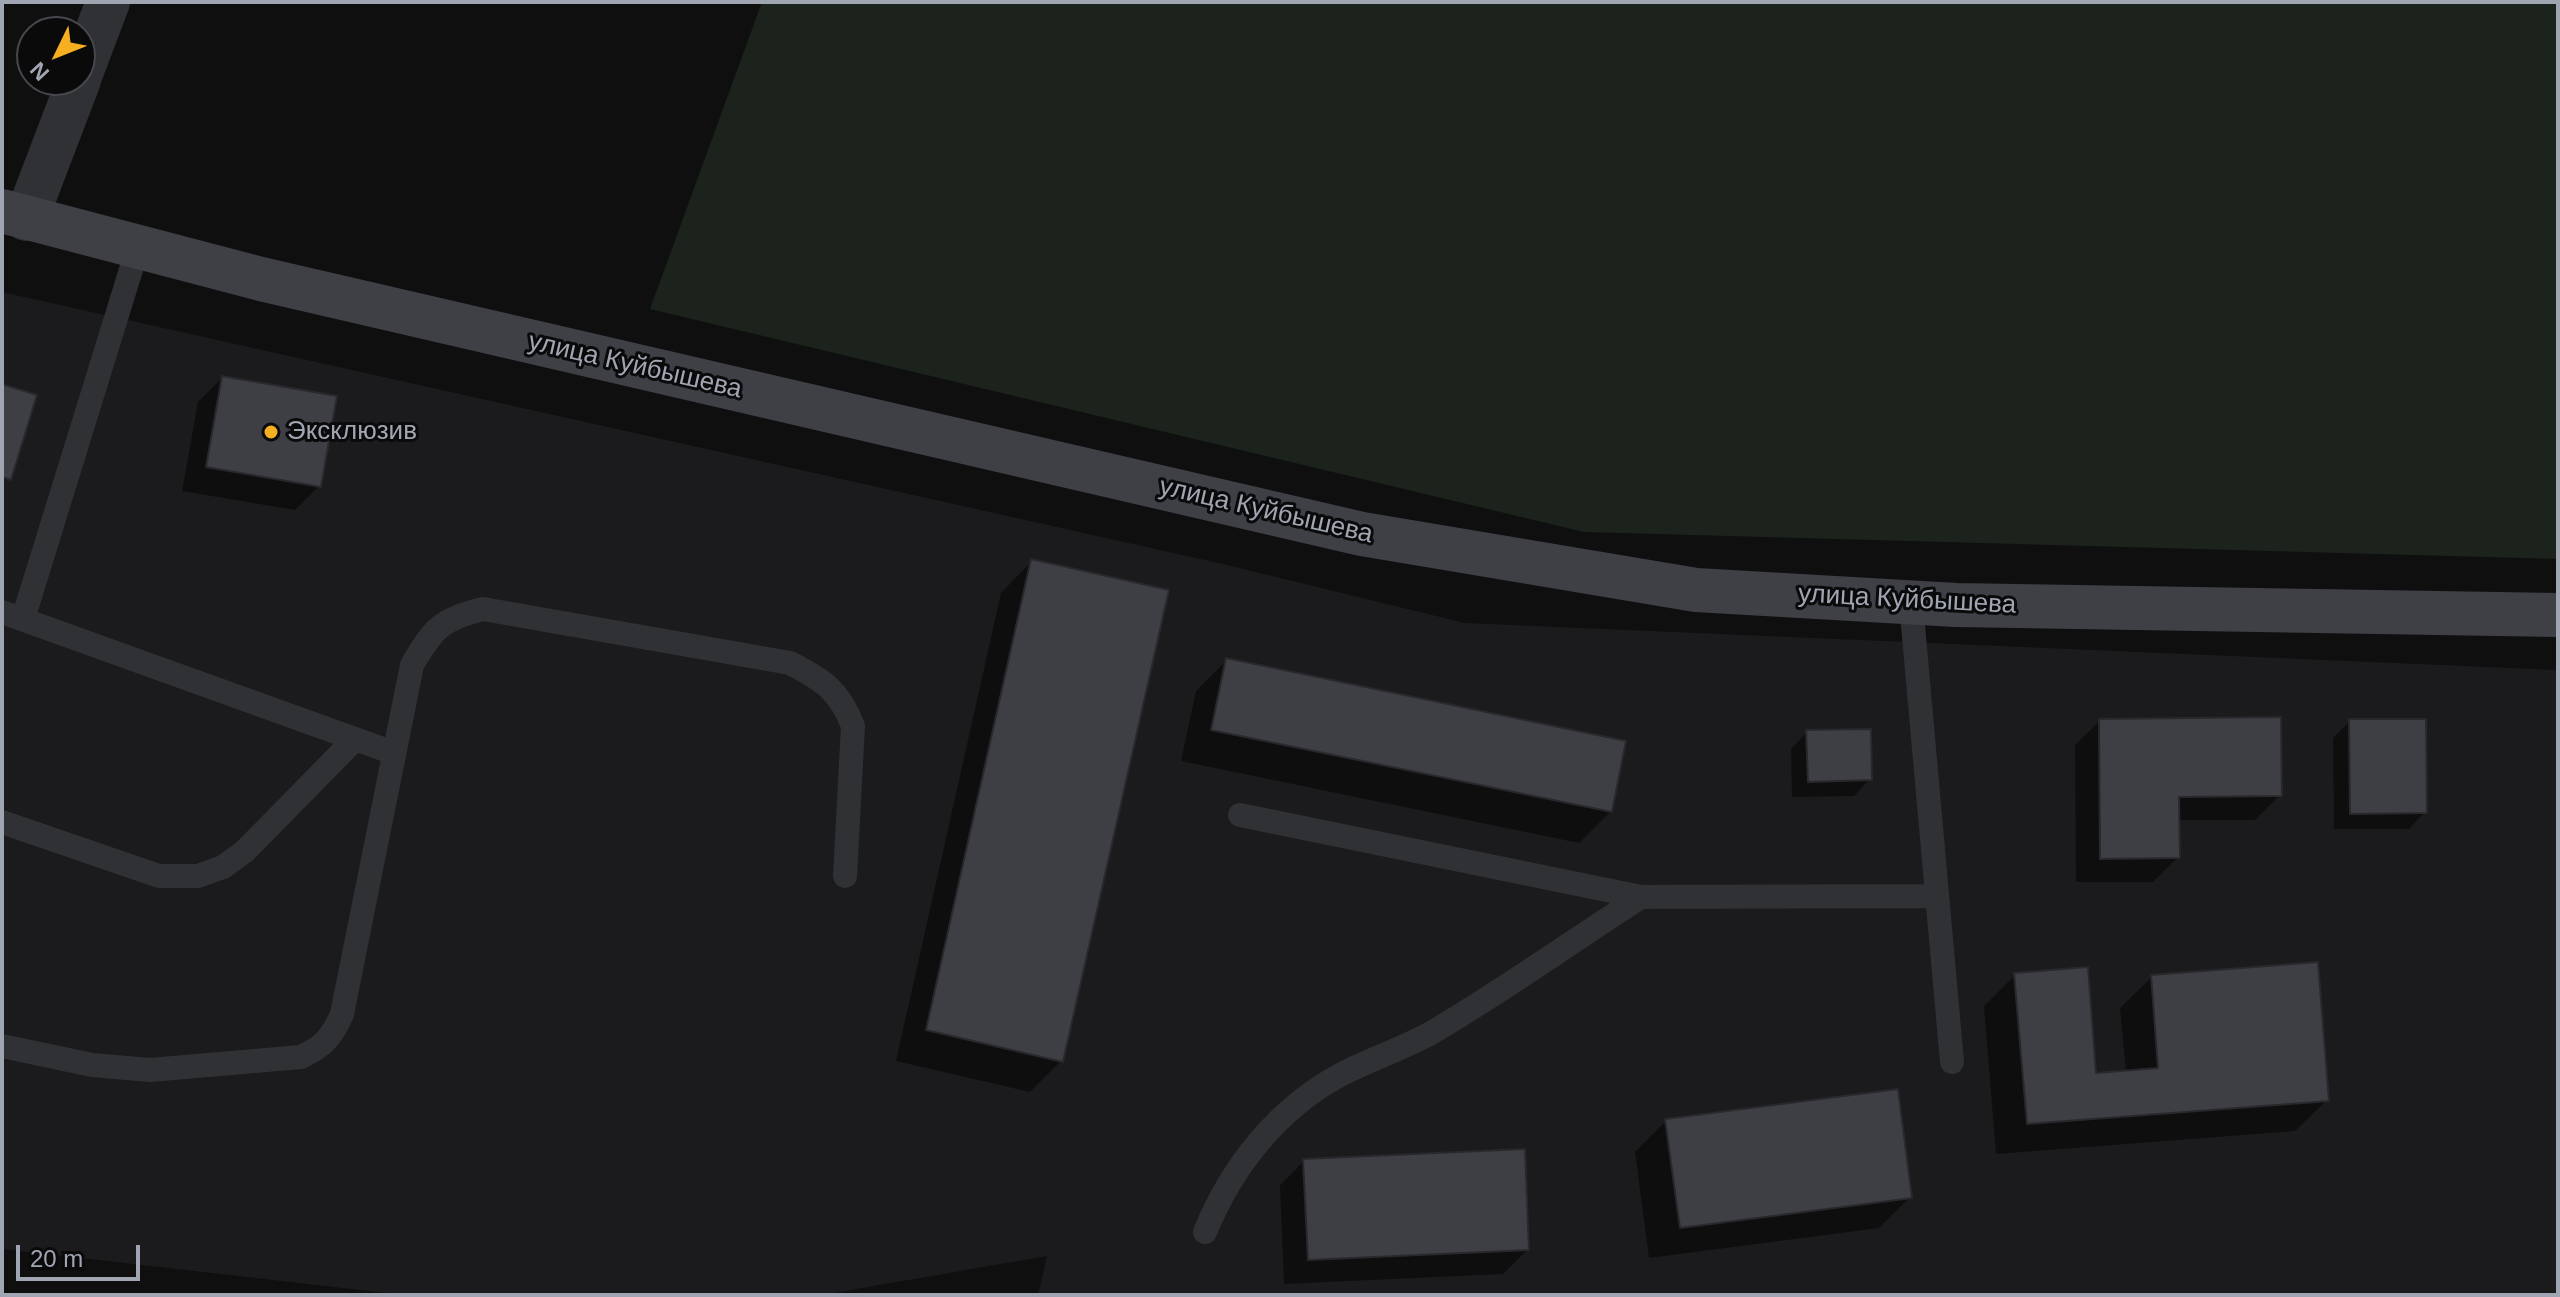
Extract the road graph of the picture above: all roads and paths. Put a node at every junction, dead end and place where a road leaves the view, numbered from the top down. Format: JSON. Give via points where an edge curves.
{"nodes":[{"id":1,"x":108,"y":2,"type":"edge"},
{"id":2,"x":96,"y":33,"type":"edge"},
{"id":3,"x":70,"y":96,"type":"edge"},
{"id":4,"x":14,"y":215,"type":"edge"},
{"id":5,"x":138,"y":247,"type":"junction"},
{"id":6,"x":1911,"y":603,"type":"junction"},
{"id":7,"x":2558,"y":615,"type":"edge"},
{"id":8,"x":13,"y":616,"type":"edge"},
{"id":9,"x":355,"y":739,"type":"junction"},
{"id":10,"x":394,"y":753,"type":"junction"},
{"id":11,"x":1240,"y":815,"type":"dead end"},
{"id":12,"x":2,"y":822,"type":"edge"},
{"id":13,"x":845,"y":876,"type":"dead end"},
{"id":14,"x":1937,"y":896,"type":"junction"},
{"id":15,"x":1641,"y":897,"type":"junction"},
{"id":16,"x":2,"y":1046,"type":"edge"},
{"id":17,"x":1952,"y":1062,"type":"dead end"},
{"id":18,"x":1205,"y":1232,"type":"dead end"}],
"edges":[{"from":1,"to":2,"type":"street"},
{"from":3,"to":4,"type":"street"},
{"from":4,"to":5,"type":"main road","name":"улица Куйбышева"},
{"from":5,"to":6,"type":"main road","name":"улица Куйбышева","via":[[1362,534],[1696,590]]},
{"from":5,"to":8,"type":"lane"},
{"from":6,"to":7,"type":"main road","name":"улица Куйбышева"},
{"from":6,"to":14,"type":"lane"},
{"from":8,"to":9,"type":"lane"},
{"from":9,"to":10,"type":"lane"},
{"from":9,"to":12,"type":"lane","via":[[245,851],[198,876],[159,876]]},
{"from":10,"to":13,"type":"lane","via":[[412,665],[432,631],[454,616],[483,609],[790,663],[824,681],[845,706],[853,726]]},
{"from":10,"to":16,"type":"lane","via":[[342,1014],[320,1049],[301,1057],[150,1070],[92,1065]]},
{"from":11,"to":15,"type":"lane"},
{"from":14,"to":15,"type":"lane"},
{"from":14,"to":17,"type":"lane"},
{"from":15,"to":18,"type":"lane","via":[[1430,1033],[1342,1074],[1291,1109],[1241,1161]]}]}
